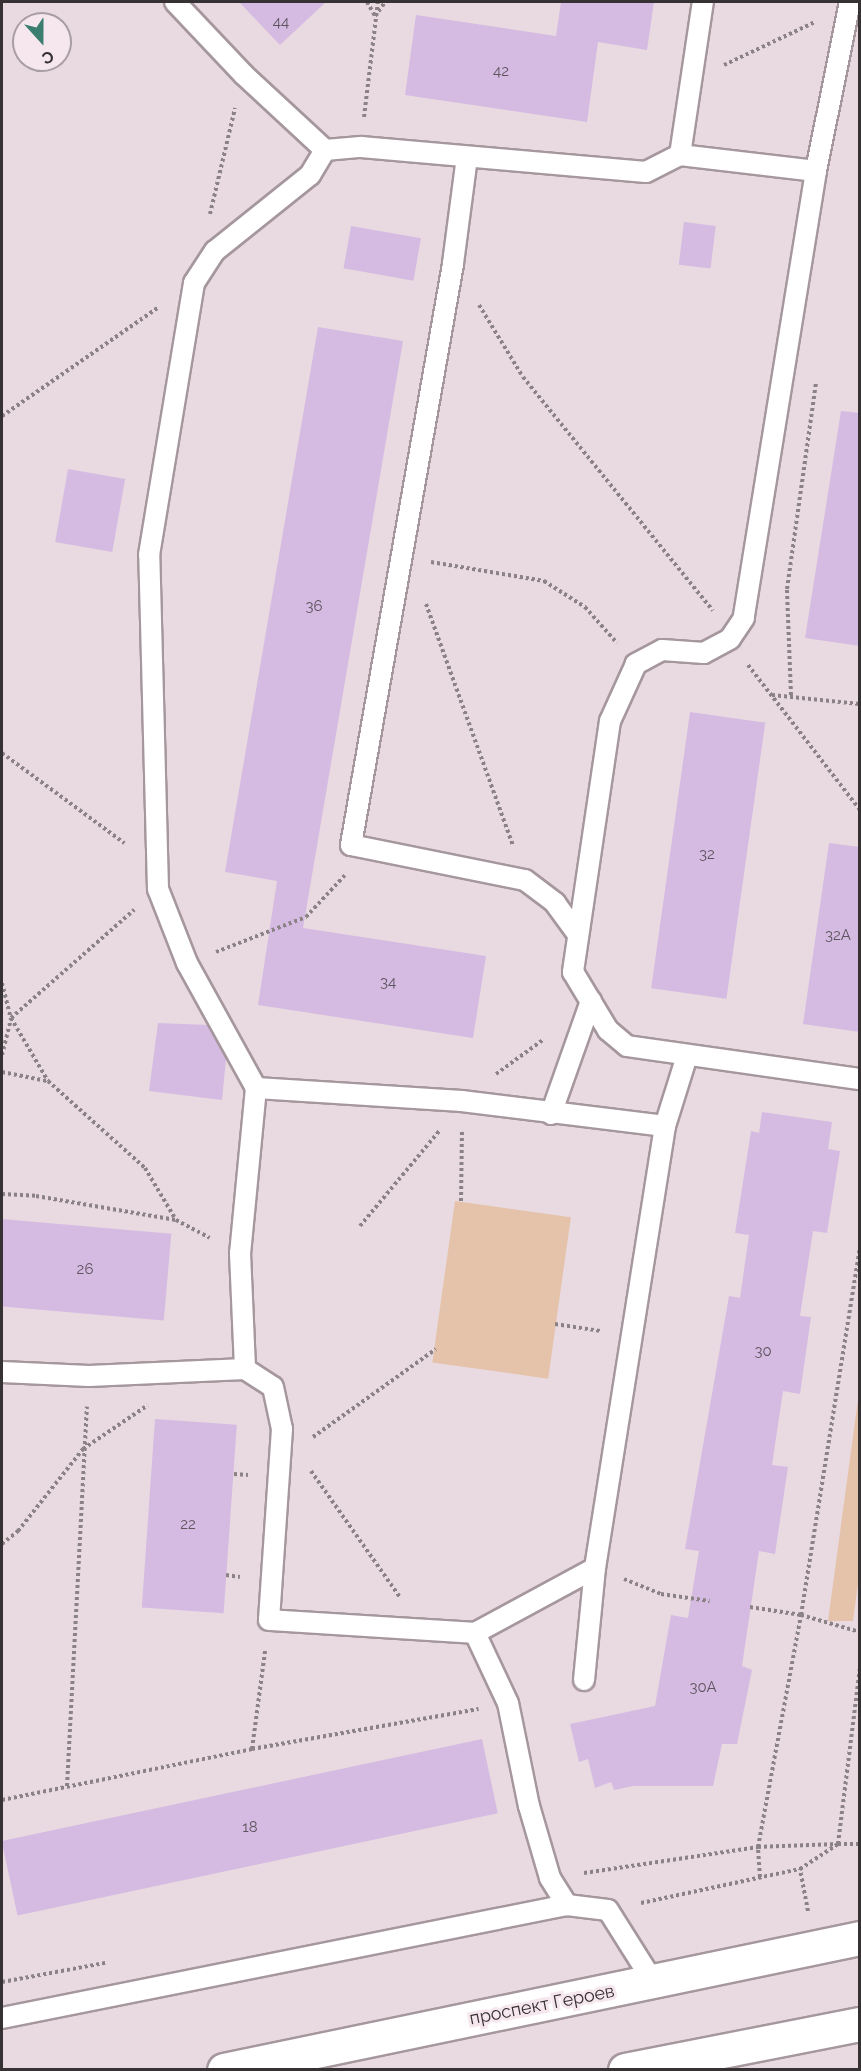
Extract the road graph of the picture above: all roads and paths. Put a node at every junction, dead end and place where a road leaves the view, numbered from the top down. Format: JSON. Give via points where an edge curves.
{"nodes":[{"id":1,"x":176,"y":2,"type":"edge"},
{"id":2,"x":367,"y":2,"type":"edge"},
{"id":3,"x":378,"y":2,"type":"edge"},
{"id":4,"x":385,"y":2,"type":"edge"},
{"id":5,"x":703,"y":2,"type":"edge"},
{"id":6,"x":850,"y":2,"type":"edge"},
{"id":7,"x":375,"y":16,"type":"junction"},
{"id":8,"x":823,"y":18,"type":"dead end"},
{"id":9,"x":243,"y":74,"type":"junction"},
{"id":10,"x":691,"y":81,"type":"junction"},
{"id":11,"x":361,"y":147,"type":"junction"},
{"id":12,"x":325,"y":150,"type":"junction"},
{"id":13,"x":681,"y":155,"type":"junction"},
{"id":14,"x":466,"y":157,"type":"junction"},
{"id":15,"x":816,"y":171,"type":"junction"},
{"id":16,"x":207,"y":225,"type":"dead end"},
{"id":17,"x":453,"y":264,"type":"junction"},
{"id":18,"x":194,"y":282,"type":"junction"},
{"id":19,"x":817,"y":377,"type":"dead end"},
{"id":20,"x":2,"y":416,"type":"edge"},
{"id":21,"x":404,"y":543,"type":"junction"},
{"id":22,"x":425,"y":602,"type":"dead end"},
{"id":23,"x":730,"y":639,"type":"junction"},
{"id":24,"x":636,"y":664,"type":"junction"},
{"id":25,"x":791,"y":694,"type":"junction"},
{"id":26,"x":772,"y":695,"type":"junction"},
{"id":27,"x":860,"y":704,"type":"edge"},
{"id":28,"x":2,"y":753,"type":"edge"},
{"id":29,"x":860,"y":810,"type":"edge"},
{"id":30,"x":351,"y":844,"type":"junction"},
{"id":31,"x":525,"y":880,"type":"junction"},
{"id":32,"x":158,"y":889,"type":"junction"},
{"id":33,"x":577,"y":933,"type":"junction"},
{"id":34,"x":187,"y":963,"type":"junction"},
{"id":35,"x":2,"y":984,"type":"edge"},
{"id":36,"x":587,"y":1010,"type":"junction"},
{"id":37,"x":11,"y":1018,"type":"junction"},
{"id":38,"x":2,"y":1055,"type":"edge"},
{"id":39,"x":687,"y":1056,"type":"junction"},
{"id":40,"x":2,"y":1072,"type":"edge"},
{"id":41,"x":860,"y":1079,"type":"edge"},
{"id":42,"x":48,"y":1081,"type":"junction"},
{"id":43,"x":256,"y":1088,"type":"junction"},
{"id":44,"x":462,"y":1101,"type":"junction"},
{"id":45,"x":551,"y":1114,"type":"junction"},
{"id":46,"x":665,"y":1126,"type":"junction"},
{"id":47,"x":2,"y":1194,"type":"edge"},
{"id":48,"x":461,"y":1201,"type":"dead end"},
{"id":49,"x":176,"y":1220,"type":"junction"},
{"id":50,"x":360,"y":1226,"type":"dead end"},
{"id":51,"x":860,"y":1247,"type":"edge"},
{"id":52,"x":240,"y":1253,"type":"junction"},
{"id":53,"x":555,"y":1324,"type":"dead end"},
{"id":54,"x":631,"y":1335,"type":"junction"},
{"id":55,"x":436,"y":1349,"type":"dead end"},
{"id":56,"x":245,"y":1369,"type":"junction"},
{"id":57,"x":2,"y":1371,"type":"edge"},
{"id":58,"x":147,"y":1374,"type":"junction"},
{"id":59,"x":89,"y":1376,"type":"junction"},
{"id":60,"x":282,"y":1429,"type":"junction"},
{"id":61,"x":83,"y":1449,"type":"junction"},
{"id":62,"x":296,"y":1449,"type":"junction"},
{"id":63,"x":2,"y":1544,"type":"edge"},
{"id":64,"x":595,"y":1568,"type":"junction"},
{"id":65,"x":711,"y":1601,"type":"dead end"},
{"id":66,"x":750,"y":1607,"type":"dead end"},
{"id":67,"x":801,"y":1615,"type":"junction"},
{"id":68,"x":269,"y":1620,"type":"junction"},
{"id":69,"x":425,"y":1632,"type":"junction"},
{"id":70,"x":860,"y":1632,"type":"edge"},
{"id":71,"x":475,"y":1633,"type":"junction"},
{"id":72,"x":860,"y":1668,"type":"edge"},
{"id":73,"x":584,"y":1680,"type":"dead end"},
{"id":74,"x":508,"y":1703,"type":"junction"},
{"id":75,"x":252,"y":1749,"type":"junction"},
{"id":76,"x":67,"y":1786,"type":"junction"},
{"id":77,"x":2,"y":1800,"type":"edge"},
{"id":78,"x":758,"y":1847,"type":"junction"},
{"id":79,"x":800,"y":1869,"type":"dead end"},
{"id":80,"x":760,"y":1877,"type":"junction"},
{"id":81,"x":550,"y":1878,"type":"junction"},
{"id":82,"x":567,"y":1905,"type":"junction"},
{"id":83,"x":608,"y":1910,"type":"junction"},
{"id":84,"x":860,"y":1938,"type":"edge"},
{"id":85,"x":654,"y":1983,"type":"junction"},
{"id":86,"x":2,"y":2018,"type":"edge"},
{"id":87,"x":860,"y":2024,"type":"edge"},
{"id":88,"x":224,"y":2070,"type":"edge"},
{"id":89,"x":625,"y":2070,"type":"edge"}],
"edges":[{"from":1,"to":9,"type":"lane"},
{"from":2,"to":7,"type":"path"},
{"from":3,"to":7,"type":"path"},
{"from":4,"to":7,"type":"path"},
{"from":5,"to":10,"type":"lane"},
{"from":6,"to":15,"type":"lane"},
{"from":7,"to":11,"type":"path"},
{"from":8,"to":10,"type":"path"},
{"from":9,"to":12,"type":"lane"},
{"from":9,"to":16,"type":"path"},
{"from":10,"to":13,"type":"lane"},
{"from":11,"to":12,"type":"lane"},
{"from":11,"to":14,"type":"lane"},
{"from":12,"to":18,"type":"lane","via":[[310,175],[215,251]]},
{"from":13,"to":14,"type":"lane","via":[[646,172]]},
{"from":13,"to":15,"type":"lane"},
{"from":14,"to":17,"type":"lane"},
{"from":15,"to":23,"type":"lane","via":[[744,618]]},
{"from":17,"to":21,"type":"lane"},
{"from":17,"to":23,"type":"path","via":[[523,377],[704,596]]},
{"from":18,"to":20,"type":"path"},
{"from":18,"to":32,"type":"lane","via":[[149,555]]},
{"from":19,"to":25,"type":"path","via":[[787,589]]},
{"from":21,"to":24,"type":"path","via":[[409,558],[544,581],[585,607]]},
{"from":21,"to":30,"type":"lane"},
{"from":22,"to":31,"type":"path"},
{"from":23,"to":24,"type":"lane","via":[[704,653],[662,650]]},
{"from":23,"to":26,"type":"path"},
{"from":24,"to":33,"type":"lane","via":[[610,721]]},
{"from":25,"to":26,"type":"path"},
{"from":25,"to":27,"type":"path"},
{"from":26,"to":29,"type":"path"},
{"from":28,"to":32,"type":"path","via":[[121,840]]},
{"from":30,"to":31,"type":"lane"},
{"from":30,"to":34,"type":"path","via":[[345,875],[306,917]]},
{"from":31,"to":33,"type":"lane","via":[[555,903]]},
{"from":32,"to":34,"type":"lane"},
{"from":32,"to":37,"type":"path"},
{"from":33,"to":36,"type":"lane","via":[[573,972]]},
{"from":34,"to":43,"type":"lane"},
{"from":35,"to":37,"type":"path"},
{"from":36,"to":39,"type":"lane","via":[[627,1046]]},
{"from":36,"to":44,"type":"path","via":[[533,1045]]},
{"from":36,"to":45,"type":"lane"},
{"from":37,"to":38,"type":"path"},
{"from":37,"to":42,"type":"path"},
{"from":39,"to":41,"type":"lane"},
{"from":39,"to":46,"type":"lane"},
{"from":40,"to":42,"type":"path"},
{"from":42,"to":49,"type":"path","via":[[145,1168]]},
{"from":43,"to":44,"type":"lane"},
{"from":43,"to":52,"type":"lane"},
{"from":44,"to":45,"type":"lane"},
{"from":44,"to":48,"type":"path"},
{"from":44,"to":50,"type":"path"},
{"from":45,"to":46,"type":"lane"},
{"from":46,"to":54,"type":"lane"},
{"from":47,"to":49,"type":"path","via":[[36,1196]]},
{"from":49,"to":52,"type":"path"},
{"from":51,"to":67,"type":"path"},
{"from":52,"to":56,"type":"lane"},
{"from":53,"to":54,"type":"path"},
{"from":54,"to":64,"type":"lane"},
{"from":55,"to":62,"type":"path"},
{"from":56,"to":58,"type":"lane"},
{"from":56,"to":60,"type":"lane","via":[[273,1387]]},
{"from":57,"to":59,"type":"lane"},
{"from":58,"to":59,"type":"lane"},
{"from":58,"to":61,"type":"path","via":[[151,1403]]},
{"from":59,"to":61,"type":"path"},
{"from":60,"to":62,"type":"path"},
{"from":60,"to":68,"type":"lane"},
{"from":61,"to":63,"type":"path","via":[[18,1530]]},
{"from":61,"to":76,"type":"path"},
{"from":62,"to":69,"type":"path"},
{"from":64,"to":65,"type":"path","via":[[662,1594]]},
{"from":64,"to":71,"type":"lane"},
{"from":64,"to":73,"type":"lane"},
{"from":66,"to":67,"type":"path"},
{"from":67,"to":70,"type":"path"},
{"from":67,"to":78,"type":"path"},
{"from":68,"to":69,"type":"lane"},
{"from":68,"to":75,"type":"path"},
{"from":69,"to":71,"type":"lane"},
{"from":71,"to":74,"type":"lane"},
{"from":72,"to":78,"type":"path","via":[[838,1845]]},
{"from":74,"to":75,"type":"path"},
{"from":74,"to":81,"type":"lane","via":[[529,1806]]},
{"from":75,"to":76,"type":"path"},
{"from":76,"to":77,"type":"path"},
{"from":78,"to":80,"type":"path"},
{"from":78,"to":81,"type":"path"},
{"from":79,"to":80,"type":"path"},
{"from":80,"to":83,"type":"path"},
{"from":81,"to":82,"type":"lane"},
{"from":82,"to":83,"type":"lane"},
{"from":82,"to":86,"type":"lane"},
{"from":83,"to":85,"type":"lane"},
{"from":84,"to":85,"type":"main road","name":"проспект Героев"},
{"from":85,"to":88,"type":"main road","name":"проспект Героев"},
{"from":87,"to":89,"type":"main road"}]}
